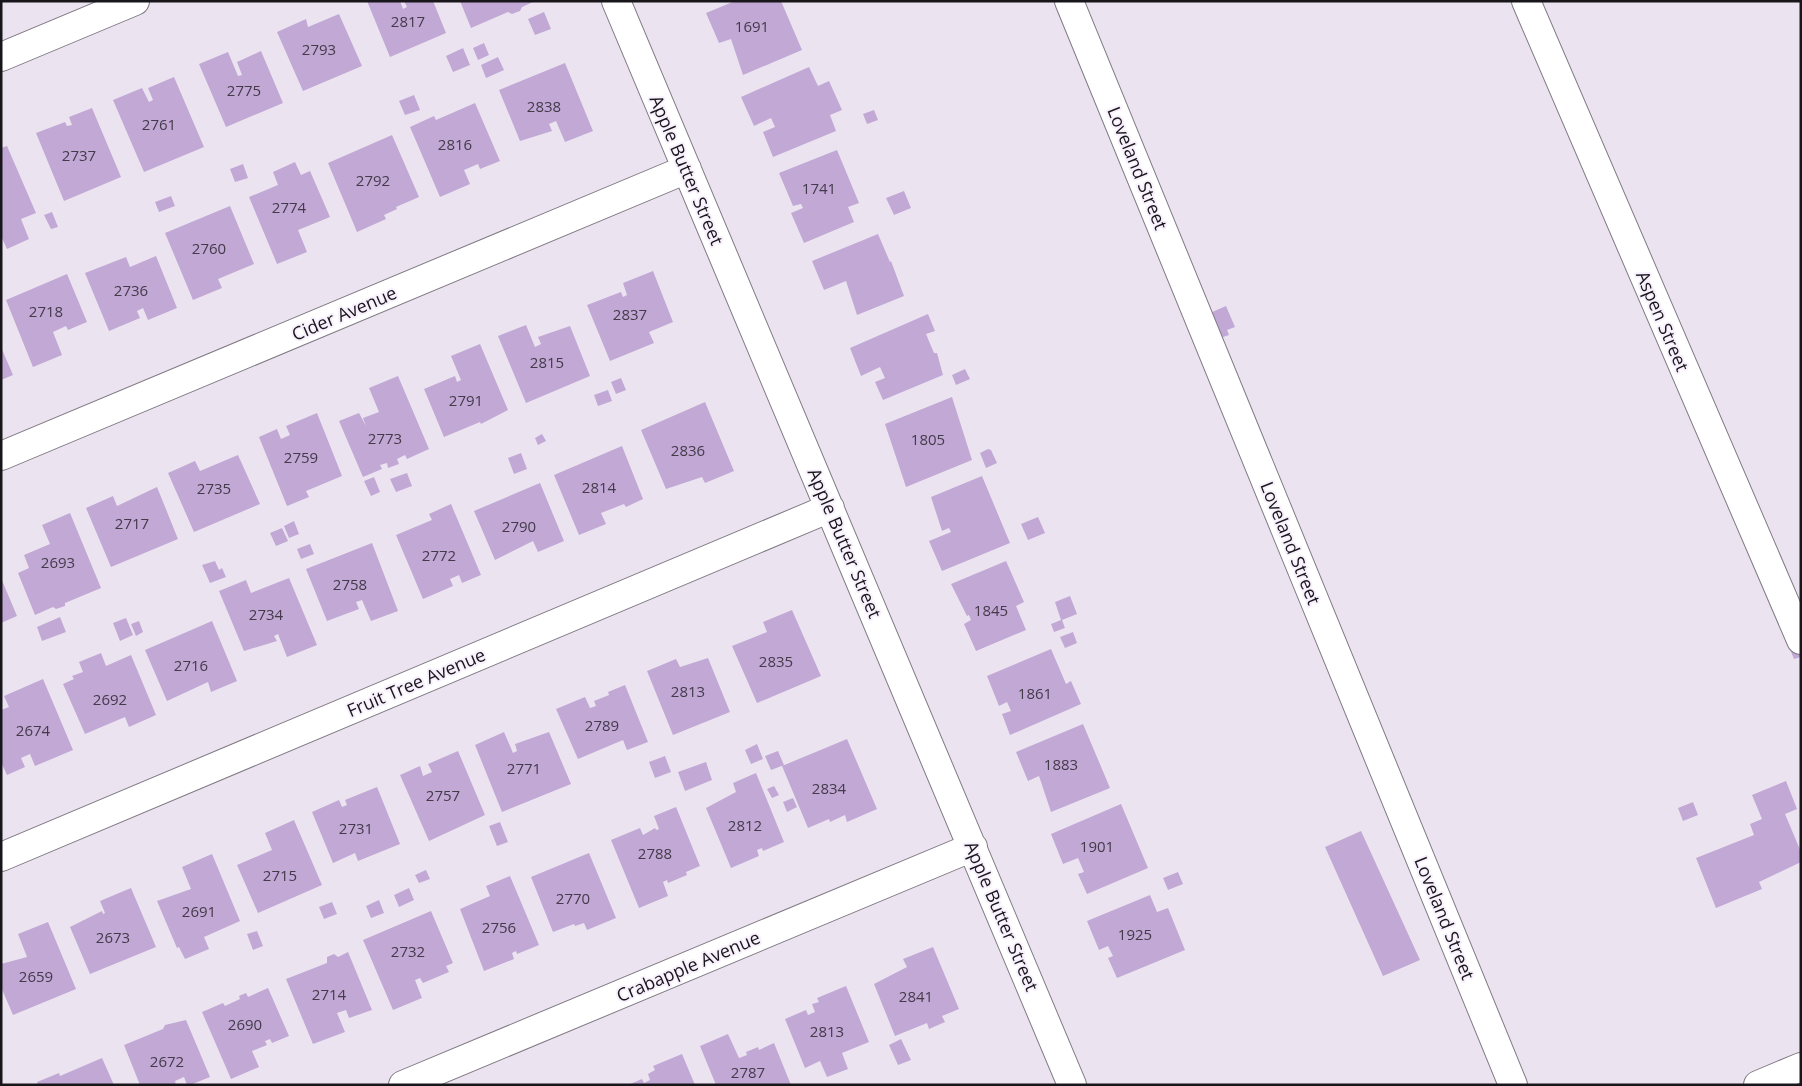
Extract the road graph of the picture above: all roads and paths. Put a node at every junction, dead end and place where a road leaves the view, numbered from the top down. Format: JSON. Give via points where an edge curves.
{"nodes":[{"id":1,"x":135,"y":1,"type":"edge"},
{"id":2,"x":616,"y":1,"type":"edge"},
{"id":3,"x":1069,"y":1,"type":"edge"},
{"id":4,"x":1526,"y":1,"type":"edge"},
{"id":5,"x":1,"y":57,"type":"edge"},
{"id":6,"x":687,"y":169,"type":"junction"},
{"id":7,"x":1,"y":456,"type":"edge"},
{"id":8,"x":830,"y":508,"type":"junction"},
{"id":9,"x":1801,"y":640,"type":"edge"},
{"id":10,"x":973,"y":847,"type":"junction"},
{"id":11,"x":1,"y":857,"type":"edge"},
{"id":12,"x":1801,"y":1067,"type":"edge"},
{"id":13,"x":403,"y":1085,"type":"edge"},
{"id":14,"x":1072,"y":1085,"type":"edge"},
{"id":15,"x":1513,"y":1085,"type":"edge"},
{"id":16,"x":1758,"y":1085,"type":"edge"}],
"edges":[{"from":1,"to":5,"type":"main road"},
{"from":2,"to":6,"type":"main road","name":"Apple Butter Street"},
{"from":3,"to":15,"type":"main road","name":"Loveland Street"},
{"from":4,"to":9,"type":"main road","name":"Aspen Street"},
{"from":6,"to":7,"type":"main road","name":"Cider Avenue"},
{"from":6,"to":8,"type":"main road","name":"Apple Butter Street"},
{"from":8,"to":10,"type":"main road","name":"Apple Butter Street"},
{"from":8,"to":11,"type":"main road","name":"Fruit Tree Avenue"},
{"from":10,"to":13,"type":"main road","name":"Crabapple Avenue"},
{"from":10,"to":14,"type":"main road","name":"Apple Butter Street"},
{"from":12,"to":16,"type":"main road"}]}
